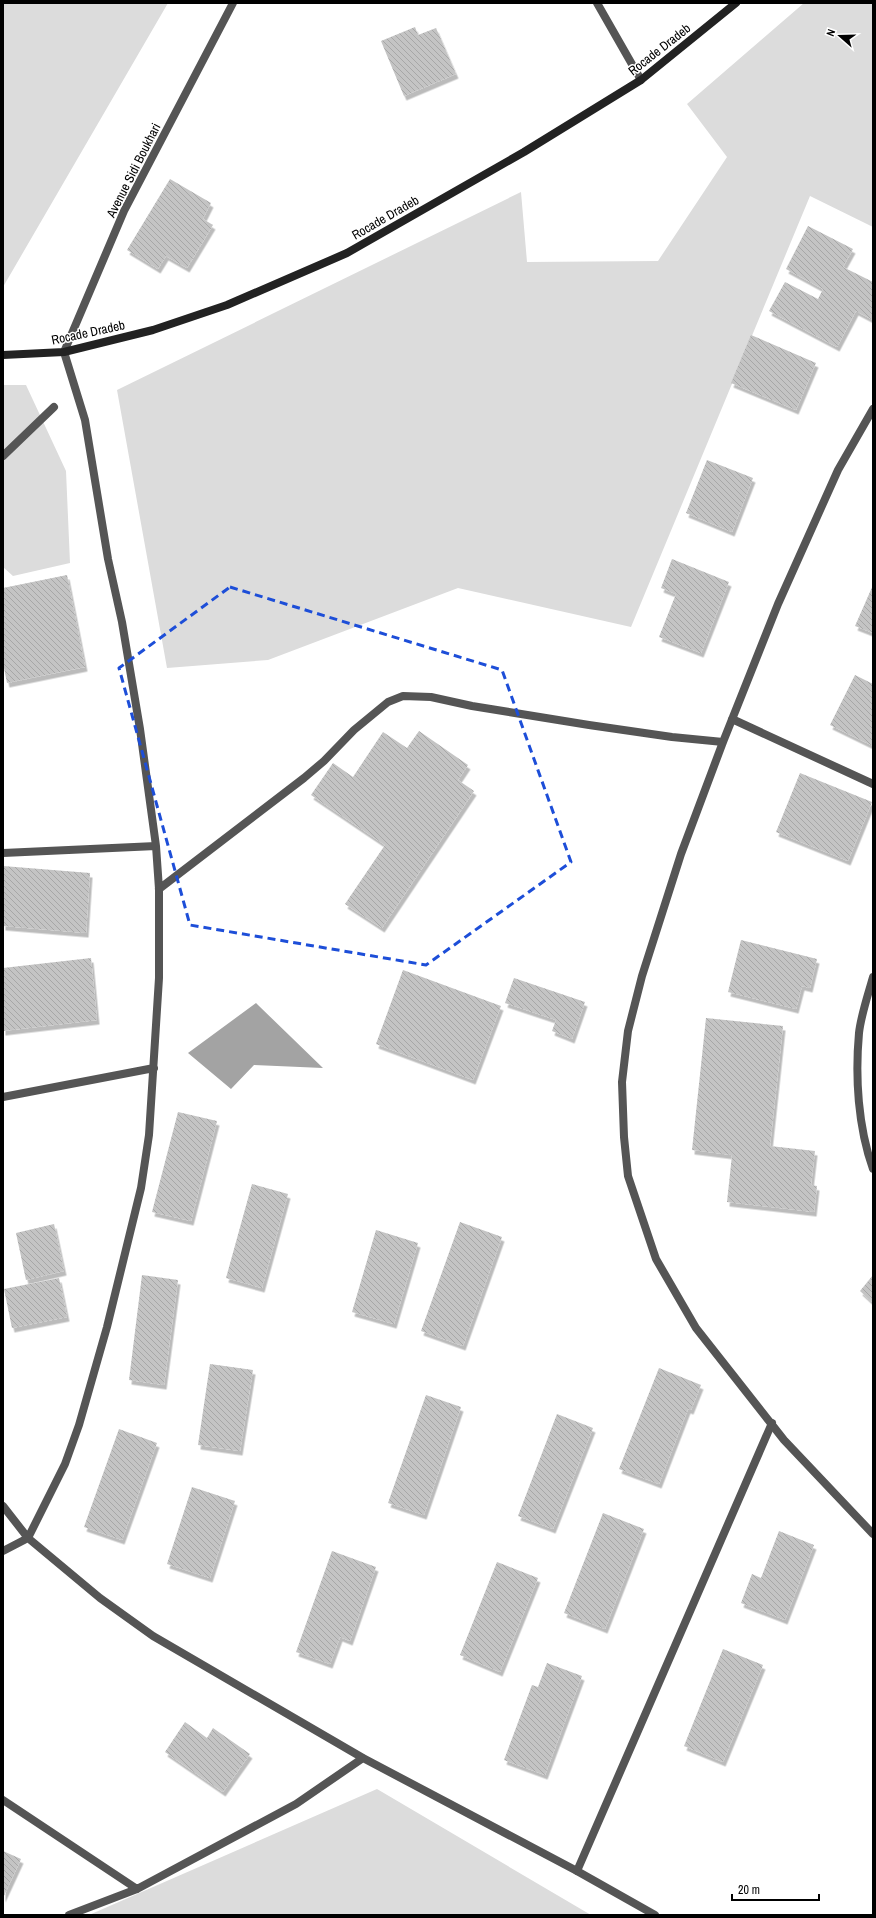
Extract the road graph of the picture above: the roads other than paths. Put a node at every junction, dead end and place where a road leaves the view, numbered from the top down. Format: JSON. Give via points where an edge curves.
{"nodes":[{"id":1,"x":233,"y":3,"type":"edge"},
{"id":2,"x":597,"y":3,"type":"edge"},
{"id":3,"x":736,"y":3,"type":"edge"},
{"id":4,"x":641,"y":80,"type":"junction"},
{"id":5,"x":64,"y":352,"type":"junction"},
{"id":6,"x":3,"y":355,"type":"edge"},
{"id":7,"x":54,"y":407,"type":"dead end"},
{"id":8,"x":873,"y":409,"type":"edge"},
{"id":9,"x":3,"y":456,"type":"edge"},
{"id":10,"x":732,"y":719,"type":"junction"},
{"id":11,"x":723,"y":742,"type":"junction"},
{"id":12,"x":873,"y":784,"type":"edge"},
{"id":13,"x":156,"y":846,"type":"junction"},
{"id":14,"x":3,"y":853,"type":"edge"},
{"id":15,"x":159,"y":889,"type":"junction"},
{"id":16,"x":873,"y":977,"type":"edge"},
{"id":17,"x":154,"y":1068,"type":"junction"},
{"id":18,"x":3,"y":1097,"type":"edge"},
{"id":19,"x":873,"y":1168,"type":"edge"},
{"id":20,"x":772,"y":1423,"type":"junction"},
{"id":21,"x":3,"y":1506,"type":"edge"},
{"id":22,"x":873,"y":1534,"type":"edge"},
{"id":23,"x":28,"y":1538,"type":"junction"},
{"id":24,"x":3,"y":1551,"type":"edge"},
{"id":25,"x":363,"y":1758,"type":"junction"},
{"id":26,"x":3,"y":1800,"type":"edge"},
{"id":27,"x":577,"y":1871,"type":"junction"},
{"id":28,"x":137,"y":1888,"type":"junction"},
{"id":29,"x":69,"y":1915,"type":"edge"},
{"id":30,"x":655,"y":1915,"type":"edge"}],
"edges":[{"from":1,"to":5,"type":"street","name":"Avenue Sidi Boukhari","via":[[124,211]]},
{"from":2,"to":4,"type":"street"},
{"from":3,"to":4,"type":"street","name":"Rocade Dradeb"},
{"from":4,"to":5,"type":"street","name":"Rocade Dradeb","via":[[524,152],[347,253],[227,305],[153,330]]},
{"from":5,"to":6,"type":"street","name":"Rocade Dradeb"},
{"from":5,"to":13,"type":"street","via":[[85,420],[108,559],[123,629]]},
{"from":7,"to":9,"type":"street"},
{"from":8,"to":10,"type":"street","via":[[838,470],[778,604]]},
{"from":10,"to":11,"type":"street"},
{"from":10,"to":12,"type":"street"},
{"from":11,"to":15,"type":"street","via":[[672,738],[430,697],[403,696],[388,702],[354,730],[304,778]]},
{"from":11,"to":20,"type":"street","via":[[681,854],[642,976],[628,1031],[622,1082],[624,1137],[628,1176],[656,1259],[696,1328]]},
{"from":13,"to":14,"type":"street"},
{"from":13,"to":15,"type":"street"},
{"from":15,"to":17,"type":"street","via":[[159,978]]},
{"from":16,"to":19,"type":"street","via":[[859,1032],[858,1077],[862,1126],[867,1153]]},
{"from":17,"to":18,"type":"street"},
{"from":17,"to":23,"type":"street","via":[[149,1135],[141,1188],[107,1327],[65,1464]]},
{"from":20,"to":22,"type":"street","via":[[784,1440]]},
{"from":20,"to":27,"type":"street"},
{"from":21,"to":23,"type":"street"},
{"from":23,"to":24,"type":"street"},
{"from":23,"to":25,"type":"street","via":[[100,1598],[153,1636]]},
{"from":25,"to":27,"type":"street"},
{"from":25,"to":28,"type":"street","via":[[296,1804]]},
{"from":26,"to":28,"type":"street"},
{"from":27,"to":30,"type":"street"},
{"from":28,"to":29,"type":"street"}]}
